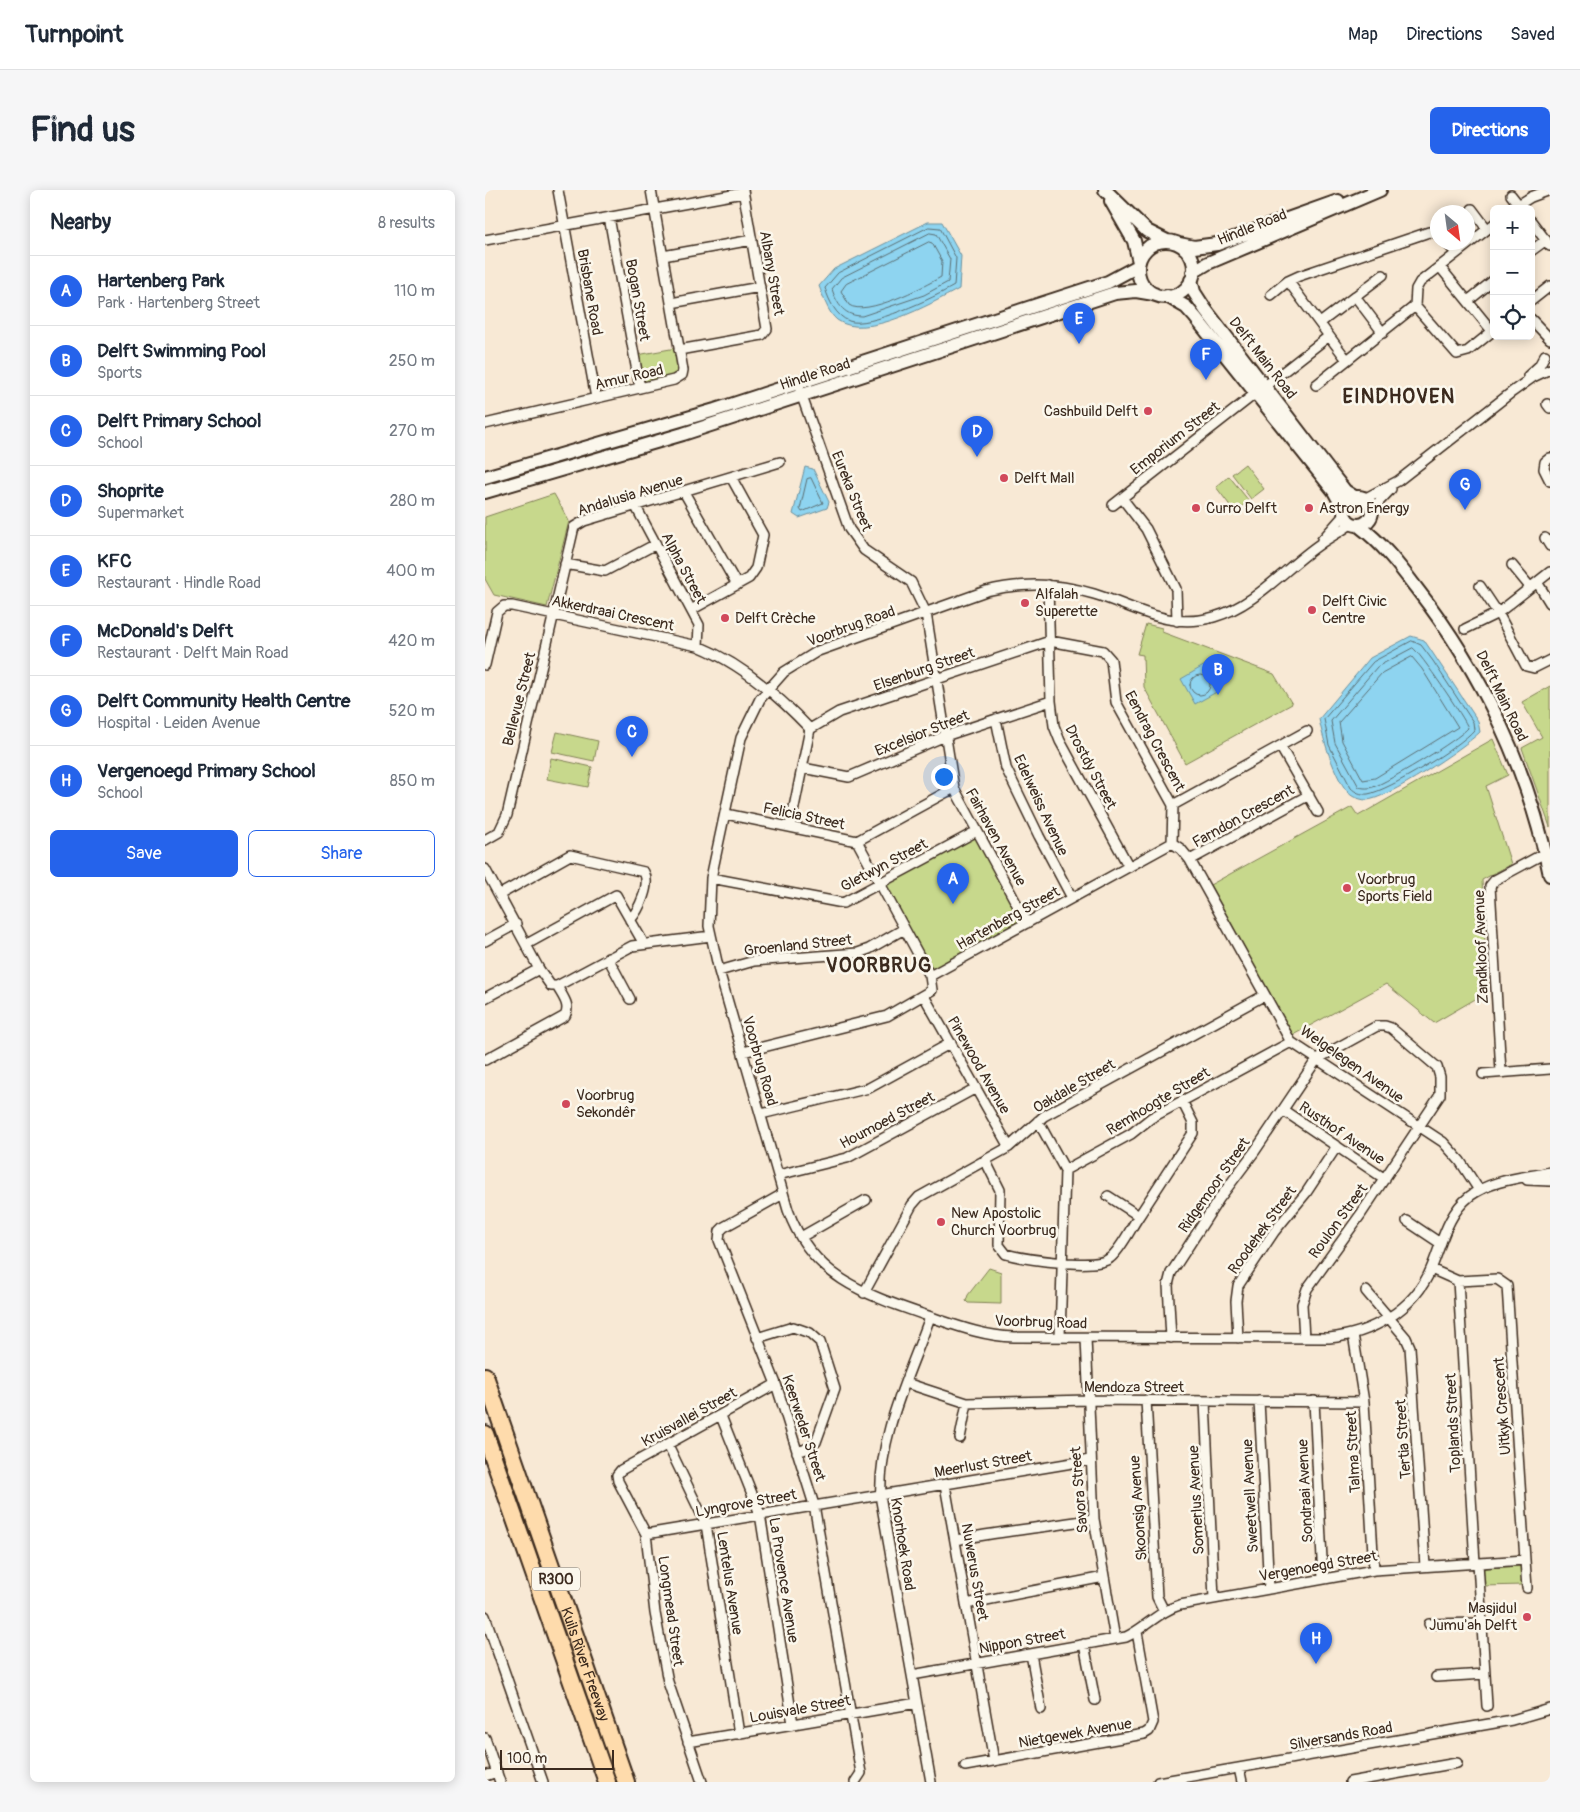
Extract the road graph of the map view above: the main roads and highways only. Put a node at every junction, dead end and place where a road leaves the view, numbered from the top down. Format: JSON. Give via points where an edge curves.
{"nodes":[{"id":1,"x":1105,"y":190,"type":"edge"},
{"id":2,"x":1367,"y":190,"type":"edge"},
{"id":3,"x":1380,"y":190,"type":"edge"},
{"id":4,"x":1173,"y":243,"type":"junction"},
{"id":5,"x":1139,"y":264,"type":"junction"},
{"id":6,"x":1192,"y":276,"type":"junction"},
{"id":7,"x":1161,"y":295,"type":"junction"},
{"id":8,"x":1260,"y":390,"type":"junction"},
{"id":9,"x":485,"y":477,"type":"edge"},
{"id":10,"x":485,"y":492,"type":"edge"},
{"id":11,"x":1365,"y":506,"type":"junction"},
{"id":12,"x":1350,"y":518,"type":"junction"},
{"id":13,"x":1387,"y":550,"type":"junction"},
{"id":14,"x":1550,"y":875,"type":"edge"},
{"id":15,"x":485,"y":1376,"type":"edge"},
{"id":16,"x":485,"y":1434,"type":"edge"},
{"id":17,"x":607,"y":1782,"type":"edge"},
{"id":18,"x":626,"y":1782,"type":"edge"}],
"edges":[{"from":1,"to":4,"type":"main road","via":[[1147,230]]},
{"from":1,"to":5,"type":"main road","via":[[1134,241]]},
{"from":2,"to":4,"type":"main road","name":"Hindle Road","via":[[1217,244],[1194,247]]},
{"from":3,"to":6,"type":"main road","name":"Hindle Road","via":[[1208,263]]},
{"from":4,"to":5,"type":"main road","via":[[1153,244],[1142,255]]},
{"from":4,"to":6,"type":"main road","via":[[1191,256]]},
{"from":5,"to":7,"type":"main road","via":[[1143,285]]},
{"from":5,"to":9,"type":"main road","name":"Hindle Road","via":[[1107,282],[797,383]]},
{"from":6,"to":7,"type":"main road","via":[[1181,292]]},
{"from":6,"to":8,"type":"main road","name":"Delft Main Road","via":[[1201,304]]},
{"from":7,"to":8,"type":"main road","name":"Delft Main Road","via":[[1186,307]]},
{"from":7,"to":10,"type":"main road","name":"Hindle Road","via":[[1135,291],[1115,293],[683,434]]},
{"from":8,"to":11,"type":"main road","name":"Delft Main Road","via":[[1345,490]]},
{"from":8,"to":12,"type":"main road","name":"Delft Main Road"},
{"from":11,"to":12,"type":"main road","via":[[1366,522]]},
{"from":11,"to":12,"type":"main road","via":[[1347,502]]},
{"from":11,"to":13,"type":"main road","name":"Delft Main Road"},
{"from":12,"to":13,"type":"main road","name":"Delft Main Road"},
{"from":13,"to":14,"type":"main road","name":"Delft Main Road","via":[[1445,626],[1479,680],[1517,766]]},
{"from":15,"to":18,"type":"highway","name":"Kuils River Freeway","number":"R300"},
{"from":16,"to":17,"type":"highway","name":"Kuils River Freeway","number":"R300"}]}
